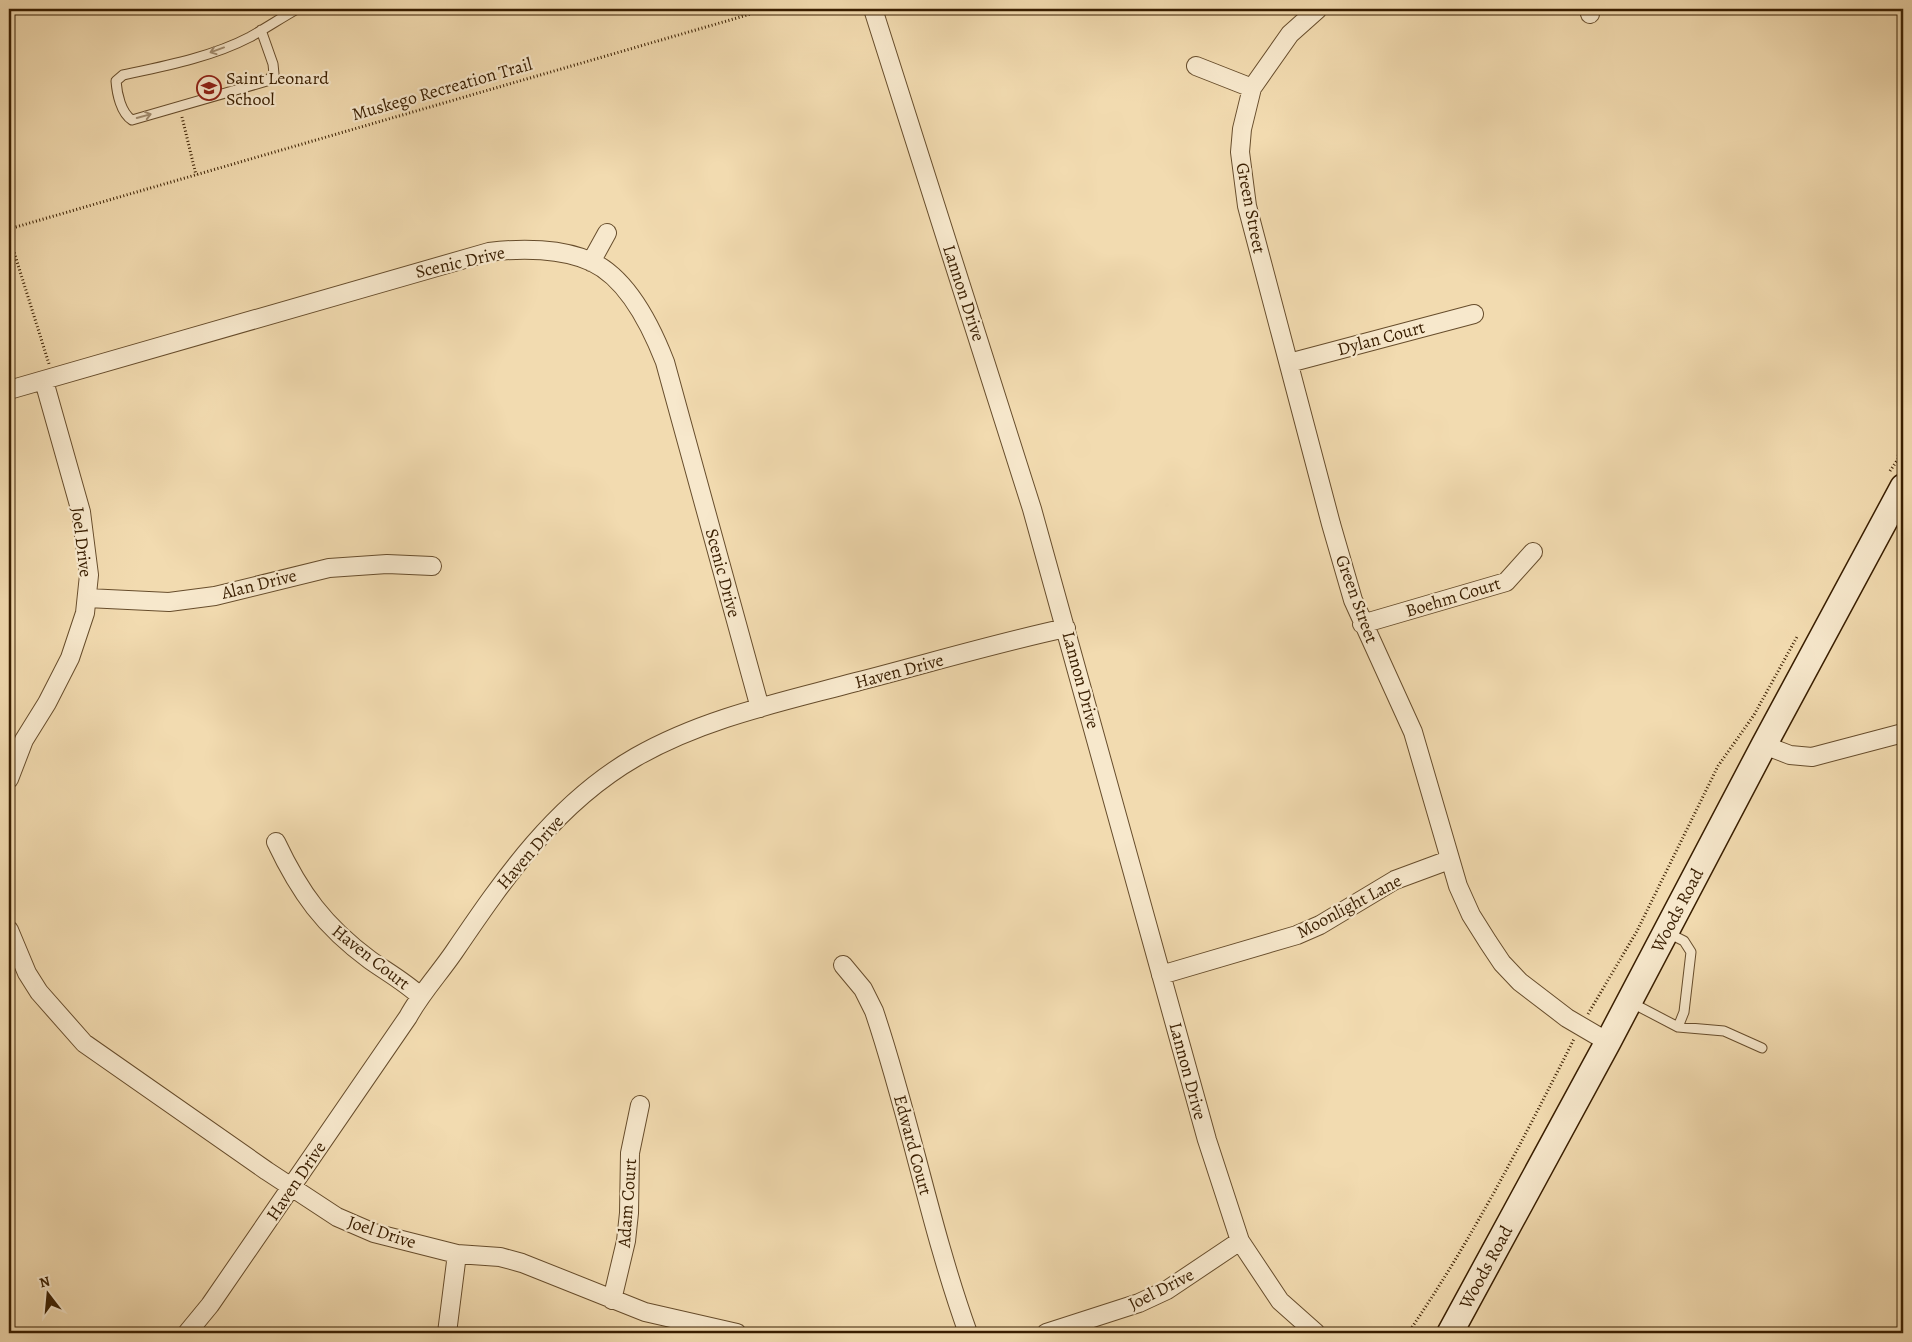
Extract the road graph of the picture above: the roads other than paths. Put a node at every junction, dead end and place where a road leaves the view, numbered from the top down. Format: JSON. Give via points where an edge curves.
{"nodes":[{"id":1,"x":297,"y":9,"type":"edge"},
{"id":2,"x":873,"y":9,"type":"edge"},
{"id":3,"x":1318,"y":9,"type":"edge"},
{"id":4,"x":261,"y":30,"type":"junction"},
{"id":5,"x":1196,"y":66,"type":"dead end"},
{"id":6,"x":1252,"y":88,"type":"junction"},
{"id":7,"x":607,"y":233,"type":"dead end"},
{"id":8,"x":591,"y":262,"type":"junction"},
{"id":9,"x":1474,"y":314,"type":"dead end"},
{"id":10,"x":1289,"y":363,"type":"junction"},
{"id":11,"x":48,"y":380,"type":"junction"},
{"id":12,"x":9,"y":390,"type":"edge"},
{"id":13,"x":1894,"y":482,"type":"edge"},
{"id":14,"x":1533,"y":552,"type":"dead end"},
{"id":15,"x":432,"y":566,"type":"dead end"},
{"id":16,"x":86,"y":598,"type":"junction"},
{"id":17,"x":1362,"y":624,"type":"junction"},
{"id":18,"x":1066,"y":628,"type":"junction"},
{"id":19,"x":760,"y":708,"type":"junction"},
{"id":20,"x":1903,"y":733,"type":"edge"},
{"id":21,"x":1764,"y":745,"type":"junction"},
{"id":22,"x":9,"y":779,"type":"edge"},
{"id":23,"x":276,"y":842,"type":"dead end"},
{"id":24,"x":1449,"y":860,"type":"junction"},
{"id":25,"x":9,"y":930,"type":"edge"},
{"id":26,"x":1666,"y":932,"type":"junction"},
{"id":27,"x":843,"y":965,"type":"dead end"},
{"id":28,"x":1161,"y":975,"type":"junction"},
{"id":29,"x":420,"y":996,"type":"junction"},
{"id":30,"x":1629,"y":1001,"type":"junction"},
{"id":31,"x":1678,"y":1027,"type":"junction"},
{"id":32,"x":1608,"y":1042,"type":"junction"},
{"id":33,"x":1762,"y":1048,"type":"dead end"},
{"id":34,"x":640,"y":1105,"type":"dead end"},
{"id":35,"x":292,"y":1187,"type":"junction"},
{"id":36,"x":1240,"y":1240,"type":"junction"},
{"id":37,"x":456,"y":1254,"type":"junction"},
{"id":38,"x":612,"y":1300,"type":"junction"},
{"id":39,"x":187,"y":1333,"type":"edge"},
{"id":40,"x":447,"y":1333,"type":"edge"},
{"id":41,"x":737,"y":1333,"type":"edge"},
{"id":42,"x":968,"y":1333,"type":"edge"},
{"id":43,"x":1046,"y":1333,"type":"edge"},
{"id":44,"x":1316,"y":1333,"type":"edge"},
{"id":45,"x":1450,"y":1333,"type":"edge"}],
"edges":[{"from":1,"to":4,"type":"lane"},
{"from":2,"to":18,"type":"street","name":"Lannon Drive","via":[[982,348]]},
{"from":3,"to":6,"type":"street","via":[[1290,34]]},
{"from":4,"to":4,"type":"lane","one_way":true,"via":[[213,52],[123,75],[116,81],[123,108],[132,120],[267,81],[274,74],[273,64]]},
{"from":5,"to":6,"type":"street"},
{"from":6,"to":10,"type":"street","name":"Green Street","via":[[1242,129],[1242,178]]},
{"from":7,"to":8,"type":"street"},
{"from":8,"to":11,"type":"street","name":"Scenic Drive","via":[[565,254],[528,250],[489,252]]},
{"from":8,"to":19,"type":"street","name":"Scenic Drive","via":[[621,285],[647,322],[663,356]]},
{"from":9,"to":10,"type":"street","name":"Dylan Court"},
{"from":10,"to":17,"type":"street","name":"Green Street","via":[[1331,524]]},
{"from":11,"to":12,"type":"street","name":"Scenic Drive"},
{"from":11,"to":16,"type":"street","name":"Joel Drive","via":[[81,512],[89,575]]},
{"from":13,"to":21,"type":"street","name":"Woods Road"},
{"from":14,"to":17,"type":"street","name":"Boehm Court","via":[[1506,582]]},
{"from":15,"to":16,"type":"street","name":"Alan Drive","via":[[387,564],[329,568],[215,596],[168,602]]},
{"from":16,"to":22,"type":"street","name":"Joel Drive","via":[[70,658],[24,740]]},
{"from":17,"to":24,"type":"street","name":"Green Street","via":[[1413,732]]},
{"from":18,"to":19,"type":"street","name":"Haven Drive"},
{"from":18,"to":28,"type":"street","name":"Lannon Drive"},
{"from":19,"to":29,"type":"street","name":"Haven Drive","via":[[657,746],[590,789],[522,856]]},
{"from":20,"to":21,"type":"street","via":[[1812,757],[1790,755]]},
{"from":21,"to":26,"type":"street","name":"Woods Road"},
{"from":23,"to":29,"type":"street","name":"Haven Court","via":[[293,879],[319,914],[350,944]]},
{"from":24,"to":28,"type":"street","name":"Moonlight Lane","via":[[1396,880],[1297,935]]},
{"from":24,"to":32,"type":"street","name":"Green Street","via":[[1471,915],[1502,963],[1541,1000]]},
{"from":25,"to":35,"type":"street","name":"Joel Drive","via":[[21,961],[39,992],[84,1042]]},
{"from":26,"to":30,"type":"street","name":"Woods Road"},
{"from":26,"to":31,"type":"lane","via":[[1684,941],[1691,952],[1684,1012]]},
{"from":27,"to":42,"type":"street","name":"Edward Court","via":[[863,989],[874,1011]]},
{"from":28,"to":36,"type":"street","name":"Lannon Drive","via":[[1207,1140]]},
{"from":29,"to":35,"type":"street","name":"Haven Drive"},
{"from":30,"to":31,"type":"lane"},
{"from":30,"to":32,"type":"street","name":"Woods Road"},
{"from":31,"to":33,"type":"lane","via":[[1724,1031]]},
{"from":32,"to":45,"type":"street","name":"Woods Road"},
{"from":34,"to":38,"type":"street","name":"Adam Court","via":[[630,1153],[630,1213],[626,1241]]},
{"from":35,"to":37,"type":"street","name":"Joel Drive","via":[[337,1217],[374,1233]]},
{"from":35,"to":39,"type":"street","name":"Haven Drive"},
{"from":36,"to":43,"type":"street","name":"Joel Drive","via":[[1174,1285],[1139,1303]]},
{"from":36,"to":44,"type":"street","name":"Lannon Drive","via":[[1280,1301]]},
{"from":37,"to":38,"type":"street","name":"Joel Drive","via":[[500,1257],[522,1263]]},
{"from":37,"to":40,"type":"street"},
{"from":38,"to":41,"type":"street","name":"Joel Drive","via":[[645,1312]]}]}
